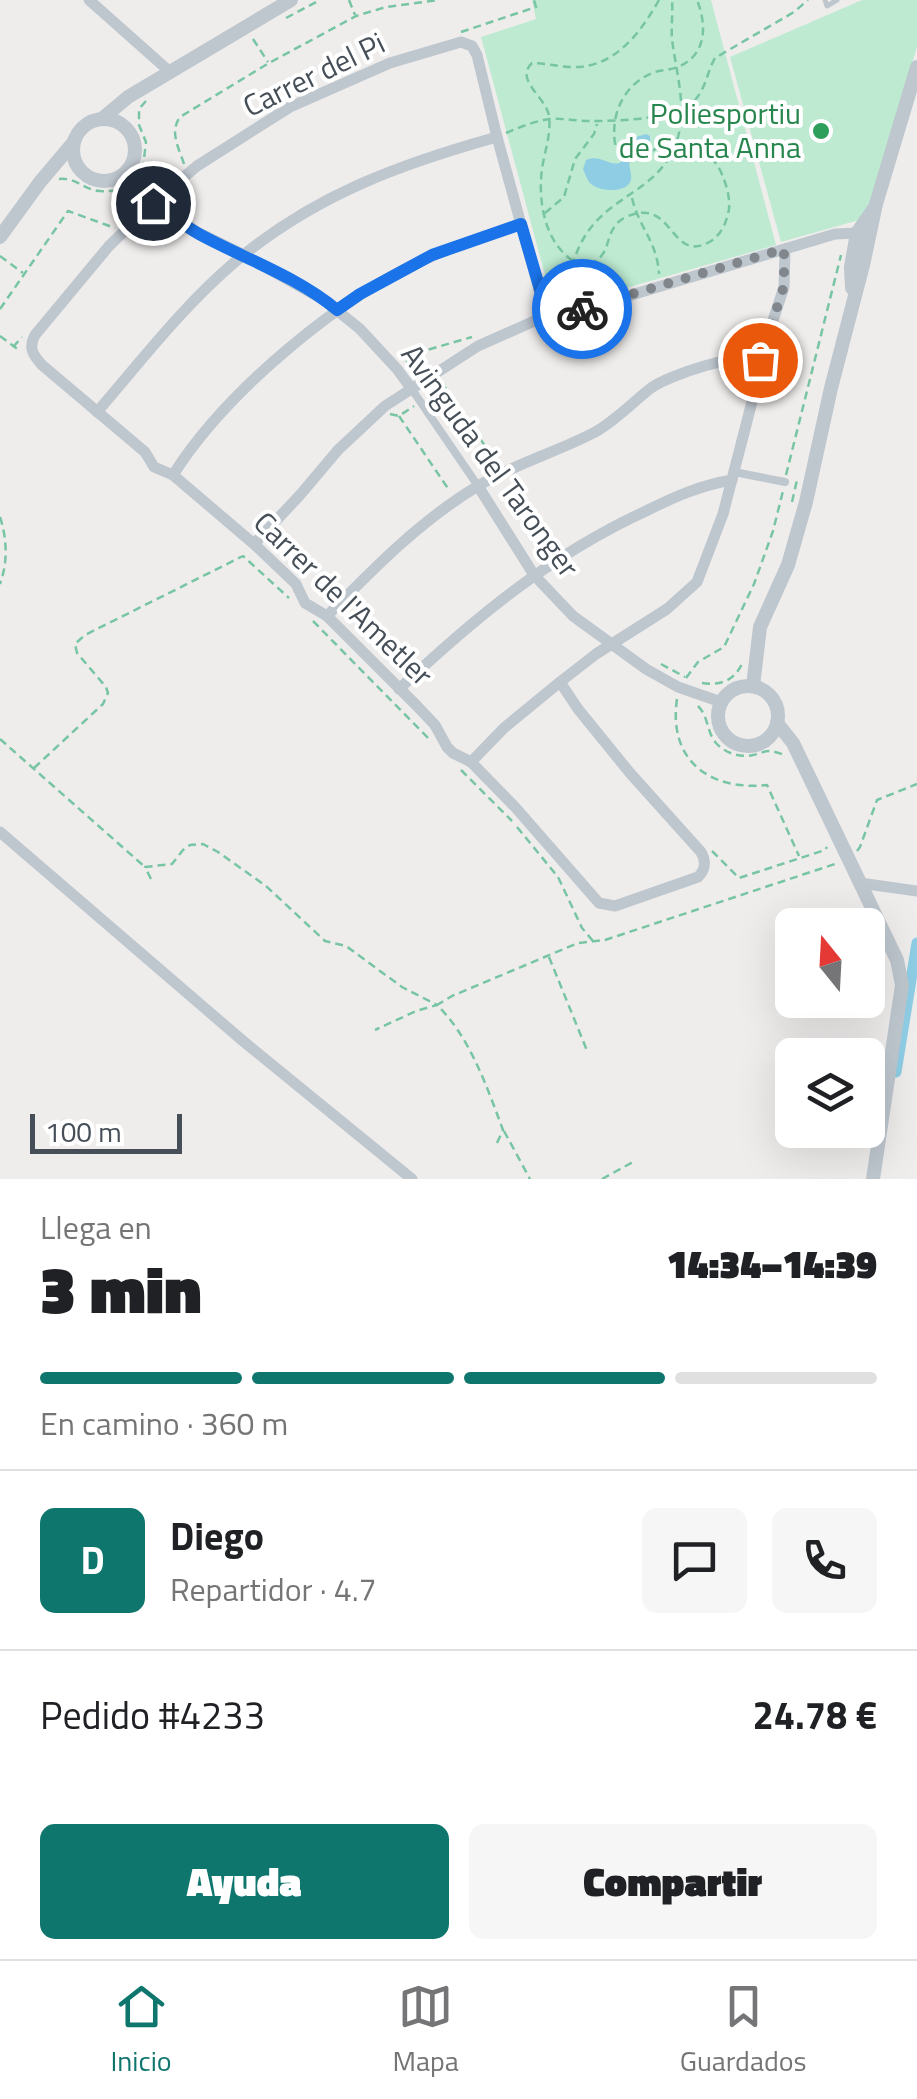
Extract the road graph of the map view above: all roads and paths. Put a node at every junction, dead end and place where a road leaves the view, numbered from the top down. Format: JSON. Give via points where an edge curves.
{"nodes":[{"id":1,"x":89,"y":0,"type":"edge"},
{"id":2,"x":291,"y":0,"type":"edge"},
{"id":3,"x":320,"y":0,"type":"edge"},
{"id":4,"x":349,"y":0,"type":"edge"},
{"id":5,"x":439,"y":0,"type":"edge"},
{"id":6,"x":660,"y":0,"type":"edge"},
{"id":7,"x":672,"y":0,"type":"edge"},
{"id":8,"x":697,"y":0,"type":"edge"},
{"id":9,"x":808,"y":0,"type":"edge"},
{"id":10,"x":825,"y":0,"type":"edge"},
{"id":11,"x":836,"y":0,"type":"edge"},
{"id":12,"x":356,"y":16,"type":"junction"},
{"id":13,"x":281,"y":21,"type":"dead end"},
{"id":14,"x":252,"y":38,"type":"dead end"},
{"id":15,"x":268,"y":63,"type":"junction"},
{"id":16,"x":677,"y":67,"type":"junction"},
{"id":17,"x":917,"y":68,"type":"edge"},
{"id":18,"x":169,"y":71,"type":"junction"},
{"id":19,"x":147,"y":92,"type":"junction"},
{"id":20,"x":680,"y":110,"type":"junction"},
{"id":21,"x":103,"y":118,"type":"junction"},
{"id":22,"x":550,"y":119,"type":"junction"},
{"id":23,"x":614,"y":120,"type":"junction"},
{"id":24,"x":598,"y":121,"type":"junction"},
{"id":25,"x":130,"y":132,"type":"junction"},
{"id":26,"x":500,"y":135,"type":"junction"},
{"id":27,"x":73,"y":143,"type":"junction"},
{"id":28,"x":676,"y":143,"type":"junction"},
{"id":29,"x":184,"y":165,"type":"dead end"},
{"id":30,"x":128,"y":172,"type":"junction"},
{"id":31,"x":82,"y":173,"type":"junction"},
{"id":32,"x":154,"y":180,"type":"dead end"},
{"id":33,"x":45,"y":183,"type":"junction"},
{"id":34,"x":632,"y":195,"type":"junction"},
{"id":35,"x":129,"y":202,"type":"dead end"},
{"id":36,"x":153,"y":203,"type":"junction"},
{"id":37,"x":876,"y":204,"type":"junction"},
{"id":38,"x":543,"y":214,"type":"junction"},
{"id":39,"x":636,"y":216,"type":"junction"},
{"id":40,"x":521,"y":224,"type":"junction"},
{"id":41,"x":115,"y":228,"type":"dead end"},
{"id":42,"x":857,"y":233,"type":"junction"},
{"id":43,"x":0,"y":237,"type":"edge"},
{"id":44,"x":835,"y":248,"type":"dead end"},
{"id":45,"x":784,"y":249,"type":"junction"},
{"id":46,"x":841,"y":254,"type":"junction"},
{"id":47,"x":244,"y":255,"type":"junction"},
{"id":48,"x":0,"y":256,"type":"edge"},
{"id":49,"x":573,"y":262,"type":"junction"},
{"id":50,"x":863,"y":265,"type":"junction"},
{"id":51,"x":843,"y":272,"type":"dead end"},
{"id":52,"x":24,"y":274,"type":"junction"},
{"id":53,"x":659,"y":280,"type":"dead end"},
{"id":54,"x":852,"y":304,"type":"junction"},
{"id":55,"x":0,"y":309,"type":"edge"},
{"id":56,"x":337,"y":310,"type":"junction"},
{"id":57,"x":556,"y":311,"type":"junction"},
{"id":58,"x":475,"y":336,"type":"dead end"},
{"id":59,"x":32,"y":342,"type":"joint"},
{"id":60,"x":760,"y":360,"type":"junction"},
{"id":61,"x":404,"y":363,"type":"dead end"},
{"id":62,"x":444,"y":375,"type":"dead end"},
{"id":63,"x":444,"y":385,"type":"junction"},
{"id":64,"x":411,"y":388,"type":"junction"},
{"id":65,"x":420,"y":402,"type":"junction"},
{"id":66,"x":96,"y":412,"type":"junction"},
{"id":67,"x":389,"y":414,"type":"dead end"},
{"id":68,"x":399,"y":416,"type":"junction"},
{"id":69,"x":504,"y":464,"type":"dead end"},
{"id":70,"x":801,"y":466,"type":"dead end"},
{"id":71,"x":174,"y":475,"type":"junction"},
{"id":72,"x":733,"y":476,"type":"junction"},
{"id":73,"x":785,"y":482,"type":"junction"},
{"id":74,"x":796,"y":485,"type":"junction"},
{"id":75,"x":478,"y":486,"type":"junction"},
{"id":76,"x":446,"y":497,"type":"dead end"},
{"id":77,"x":792,"y":504,"type":"dead end"},
{"id":78,"x":0,"y":517,"type":"edge"},
{"id":79,"x":254,"y":544,"type":"junction"},
{"id":80,"x":534,"y":575,"type":"junction"},
{"id":81,"x":0,"y":584,"type":"edge"},
{"id":82,"x":288,"y":597,"type":"dead end"},
{"id":83,"x":321,"y":619,"type":"junction"},
{"id":84,"x":611,"y":646,"type":"junction"},
{"id":85,"x":745,"y":655,"type":"dead end"},
{"id":86,"x":656,"y":661,"type":"dead end"},
{"id":87,"x":560,"y":682,"type":"junction"},
{"id":88,"x":702,"y":683,"type":"dead end"},
{"id":89,"x":680,"y":686,"type":"junction"},
{"id":90,"x":753,"y":686,"type":"junction"},
{"id":91,"x":399,"y":689,"type":"junction"},
{"id":92,"x":721,"y":702,"type":"junction"},
{"id":93,"x":694,"y":704,"type":"dead end"},
{"id":94,"x":777,"y":722,"type":"junction"},
{"id":95,"x":0,"y":739,"type":"edge"},
{"id":96,"x":765,"y":740,"type":"junction"},
{"id":97,"x":433,"y":742,"type":"dead end"},
{"id":98,"x":796,"y":759,"type":"junction"},
{"id":99,"x":465,"y":766,"type":"junction"},
{"id":100,"x":34,"y":768,"type":"junction"},
{"id":101,"x":917,"y":784,"type":"edge"},
{"id":102,"x":0,"y":832,"type":"edge"},
{"id":103,"x":829,"y":846,"type":"dead end"},
{"id":104,"x":703,"y":857,"type":"junction"},
{"id":105,"x":800,"y":858,"type":"junction"},
{"id":106,"x":849,"y":859,"type":"junction"},
{"id":107,"x":146,"y":867,"type":"junction"},
{"id":108,"x":152,"y":879,"type":"dead end"},
{"id":109,"x":860,"y":884,"type":"junction"},
{"id":110,"x":917,"y":891,"type":"edge"},
{"id":111,"x":593,"y":941,"type":"junction"},
{"id":112,"x":548,"y":956,"type":"junction"},
{"id":113,"x":437,"y":1005,"type":"junction"},
{"id":114,"x":375,"y":1030,"type":"dead end"},
{"id":115,"x":588,"y":1053,"type":"dead end"},
{"id":116,"x":503,"y":1130,"type":"junction"},
{"id":117,"x":498,"y":1143,"type":"dead end"},
{"id":118,"x":633,"y":1162,"type":"dead end"},
{"id":119,"x":412,"y":1179,"type":"edge"},
{"id":120,"x":530,"y":1179,"type":"edge"},
{"id":121,"x":602,"y":1179,"type":"edge"},
{"id":122,"x":873,"y":1179,"type":"edge"}],
"edges":[{"from":1,"to":18,"type":"street"},
{"from":2,"to":18,"type":"street"},
{"from":3,"to":13,"type":"path"},
{"from":4,"to":12,"type":"path"},
{"from":5,"to":12,"type":"path"},
{"from":6,"to":22,"type":"path","via":[[643,29],[600,62],[527,66],[528,82]]},
{"from":7,"to":16,"type":"path"},
{"from":8,"to":16,"type":"path","via":[[704,32],[698,52]]},
{"from":9,"to":20,"type":"path","via":[[715,58],[696,99]]},
{"from":10,"to":11,"type":"lane","via":[[827,6]]},
{"from":12,"to":15,"type":"path"},
{"from":14,"to":15,"type":"path"},
{"from":15,"to":29,"type":"path","via":[[180,117],[174,131]]},
{"from":16,"to":20,"type":"path"},
{"from":16,"to":23,"type":"path","via":[[631,86]]},
{"from":17,"to":37,"type":"street"},
{"from":18,"to":19,"type":"street"},
{"from":19,"to":21,"type":"street","via":[[128,97]]},
{"from":19,"to":25,"type":"street","via":[[129,114]]},
{"from":19,"to":32,"type":"path","via":[[139,126],[146,142],[143,166]]},
{"from":20,"to":23,"type":"path"},
{"from":20,"to":28,"type":"path"},
{"from":21,"to":25,"type":"street"},
{"from":21,"to":27,"type":"street","via":[[84,126]]},
{"from":22,"to":24,"type":"path"},
{"from":22,"to":26,"type":"path"},
{"from":22,"to":38,"type":"path"},
{"from":23,"to":24,"type":"path"},
{"from":23,"to":28,"type":"path","via":[[616,149],[623,155],[643,158]]},
{"from":24,"to":38,"type":"path","via":[[575,159],[564,196]]},
{"from":25,"to":30,"type":"street","via":[[136,152]]},
{"from":26,"to":36,"type":"street","name":"Carrer del Pi","via":[[478,55],[461,42],[390,63],[290,107],[197,166]]},
{"from":26,"to":40,"type":"street"},
{"from":26,"to":47,"type":"street","via":[[380,173],[286,223]]},
{"from":27,"to":31,"type":"street"},
{"from":27,"to":33,"type":"street"},
{"from":28,"to":34,"type":"path","via":[[662,170]]},
{"from":28,"to":39,"type":"path","via":[[705,151],[728,186],[729,208],[718,236],[690,246],[657,214]]},
{"from":30,"to":31,"type":"street","via":[[110,181]]},
{"from":30,"to":36,"type":"street","name":"Avinguda del Taronger"},
{"from":31,"to":33,"type":"street","via":[[55,173]]},
{"from":33,"to":35,"type":"path","via":[[66,178],[91,189],[115,189]]},
{"from":33,"to":43,"type":"street"},
{"from":34,"to":39,"type":"path"},
{"from":34,"to":49,"type":"path","via":[[594,223]]},
{"from":36,"to":47,"type":"street","name":"Avinguda del Taronger"},
{"from":36,"to":59,"type":"street","name":"Carrer del Pi"},
{"from":37,"to":42,"type":"street"},
{"from":37,"to":50,"type":"street"},
{"from":38,"to":49,"type":"path"},
{"from":39,"to":49,"type":"path","via":[[611,232],[600,259],[583,266]]},
{"from":39,"to":53,"type":"path","via":[[654,243]]},
{"from":40,"to":56,"type":"street","via":[[432,255]]},
{"from":40,"to":57,"type":"street","via":[[543,306]]},
{"from":41,"to":52,"type":"path","via":[[68,211]]},
{"from":42,"to":45,"type":"street"},
{"from":42,"to":50,"type":"street"},
{"from":42,"to":54,"type":"street"},
{"from":44,"to":46,"type":"path"},
{"from":45,"to":57,"type":"street","via":[[561,316]]},
{"from":45,"to":60,"type":"street","via":[[784,286]]},
{"from":46,"to":51,"type":"path"},
{"from":46,"to":73,"type":"path"},
{"from":47,"to":56,"type":"street","name":"Avinguda del Taronger"},
{"from":47,"to":66,"type":"street","via":[[187,308]]},
{"from":48,"to":52,"type":"path"},
{"from":49,"to":57,"type":"path"},
{"from":50,"to":54,"type":"street"},
{"from":52,"to":55,"type":"path"},
{"from":54,"to":90,"type":"street","via":[[793,550],[760,627]]},
{"from":56,"to":64,"type":"street","name":"Avinguda del Taronger"},
{"from":56,"to":71,"type":"street","via":[[233,401]]},
{"from":57,"to":64,"type":"street","via":[[478,346]]},
{"from":58,"to":61,"type":"path"},
{"from":59,"to":66,"type":"street","name":"Carrer de l'Ametler","via":[[35,357]]},
{"from":60,"to":72,"type":"street"},
{"from":60,"to":75,"type":"street","via":[[737,357],[668,379],[600,429]]},
{"from":62,"to":63,"type":"path"},
{"from":63,"to":65,"type":"path"},
{"from":63,"to":69,"type":"path","via":[[495,462]]},
{"from":64,"to":65,"type":"street","name":"Avinguda del Taronger"},
{"from":64,"to":79,"type":"street","via":[[338,450]]},
{"from":65,"to":68,"type":"path"},
{"from":65,"to":75,"type":"street","name":"Avinguda del Taronger"},
{"from":66,"to":71,"type":"street","name":"Carrer de l'Ametler","via":[[158,470]]},
{"from":67,"to":68,"type":"path"},
{"from":68,"to":76,"type":"path","via":[[447,487]]},
{"from":70,"to":74,"type":"path"},
{"from":71,"to":79,"type":"street","name":"Carrer de l'Ametler"},
{"from":72,"to":73,"type":"street"},
{"from":72,"to":80,"type":"street","via":[[607,529]]},
{"from":72,"to":84,"type":"street","via":[[697,582]]},
{"from":73,"to":74,"type":"path"},
{"from":73,"to":89,"type":"path","via":[[754,584],[724,646],[698,662]]},
{"from":74,"to":77,"type":"path"},
{"from":75,"to":80,"type":"street","name":"Avinguda del Taronger"},
{"from":75,"to":83,"type":"street","via":[[420,526]]},
{"from":78,"to":81,"type":"path","via":[[6,568]]},
{"from":79,"to":83,"type":"street","name":"Carrer de l'Ametler"},
{"from":80,"to":84,"type":"street","name":"Avinguda del Taronger"},
{"from":80,"to":91,"type":"street"},
{"from":82,"to":100,"type":"path","via":[[243,556],[85,635],[75,644],[77,652],[108,694]]},
{"from":83,"to":91,"type":"street","name":"Carrer de l'Ametler"},
{"from":83,"to":97,"type":"path"},
{"from":84,"to":87,"type":"street"},
{"from":84,"to":89,"type":"street","name":"Avinguda del Taronger"},
{"from":85,"to":88,"type":"path","via":[[726,682]]},
{"from":86,"to":89,"type":"path"},
{"from":87,"to":99,"type":"street"},
{"from":87,"to":104,"type":"street"},
{"from":89,"to":92,"type":"street","name":"Avinguda del Taronger"},
{"from":89,"to":105,"type":"path","via":[[674,719],[689,760],[727,785],[767,786]]},
{"from":90,"to":92,"type":"street","via":[[735,689]]},
{"from":90,"to":94,"type":"street","via":[[770,696]]},
{"from":91,"to":99,"type":"street","name":"Carrer de l'Ametler"},
{"from":92,"to":96,"type":"street","via":[[718,721],[728,738],[746,745]]},
{"from":93,"to":98,"type":"path","via":[[727,752],[768,750]]},
{"from":94,"to":96,"type":"street"},
{"from":94,"to":98,"type":"street","via":[[794,743]]},
{"from":95,"to":100,"type":"path"},
{"from":96,"to":98,"type":"street"},
{"from":98,"to":106,"type":"street"},
{"from":99,"to":104,"type":"street","name":"Carrer de l'Ametler","via":[[526,819],[600,903],[610,906],[694,880]]},
{"from":99,"to":111,"type":"path","via":[[558,877]]},
{"from":100,"to":107,"type":"path"},
{"from":101,"to":106,"type":"path","via":[[877,800]]},
{"from":102,"to":119,"type":"street"},
{"from":103,"to":105,"type":"path"},
{"from":104,"to":105,"type":"path","via":[[707,846],[739,878]]},
{"from":106,"to":109,"type":"street"},
{"from":106,"to":111,"type":"path"},
{"from":107,"to":108,"type":"path"},
{"from":107,"to":113,"type":"path","via":[[172,864],[183,850],[202,844],[266,886],[325,941],[346,946]]},
{"from":109,"to":110,"type":"street"},
{"from":109,"to":122,"type":"street","via":[[902,985]]},
{"from":111,"to":112,"type":"path"},
{"from":112,"to":113,"type":"path"},
{"from":112,"to":115,"type":"path"},
{"from":113,"to":114,"type":"path"},
{"from":113,"to":116,"type":"path","via":[[454,1022]]},
{"from":116,"to":117,"type":"path"},
{"from":116,"to":120,"type":"path"},
{"from":118,"to":121,"type":"path"}]}
